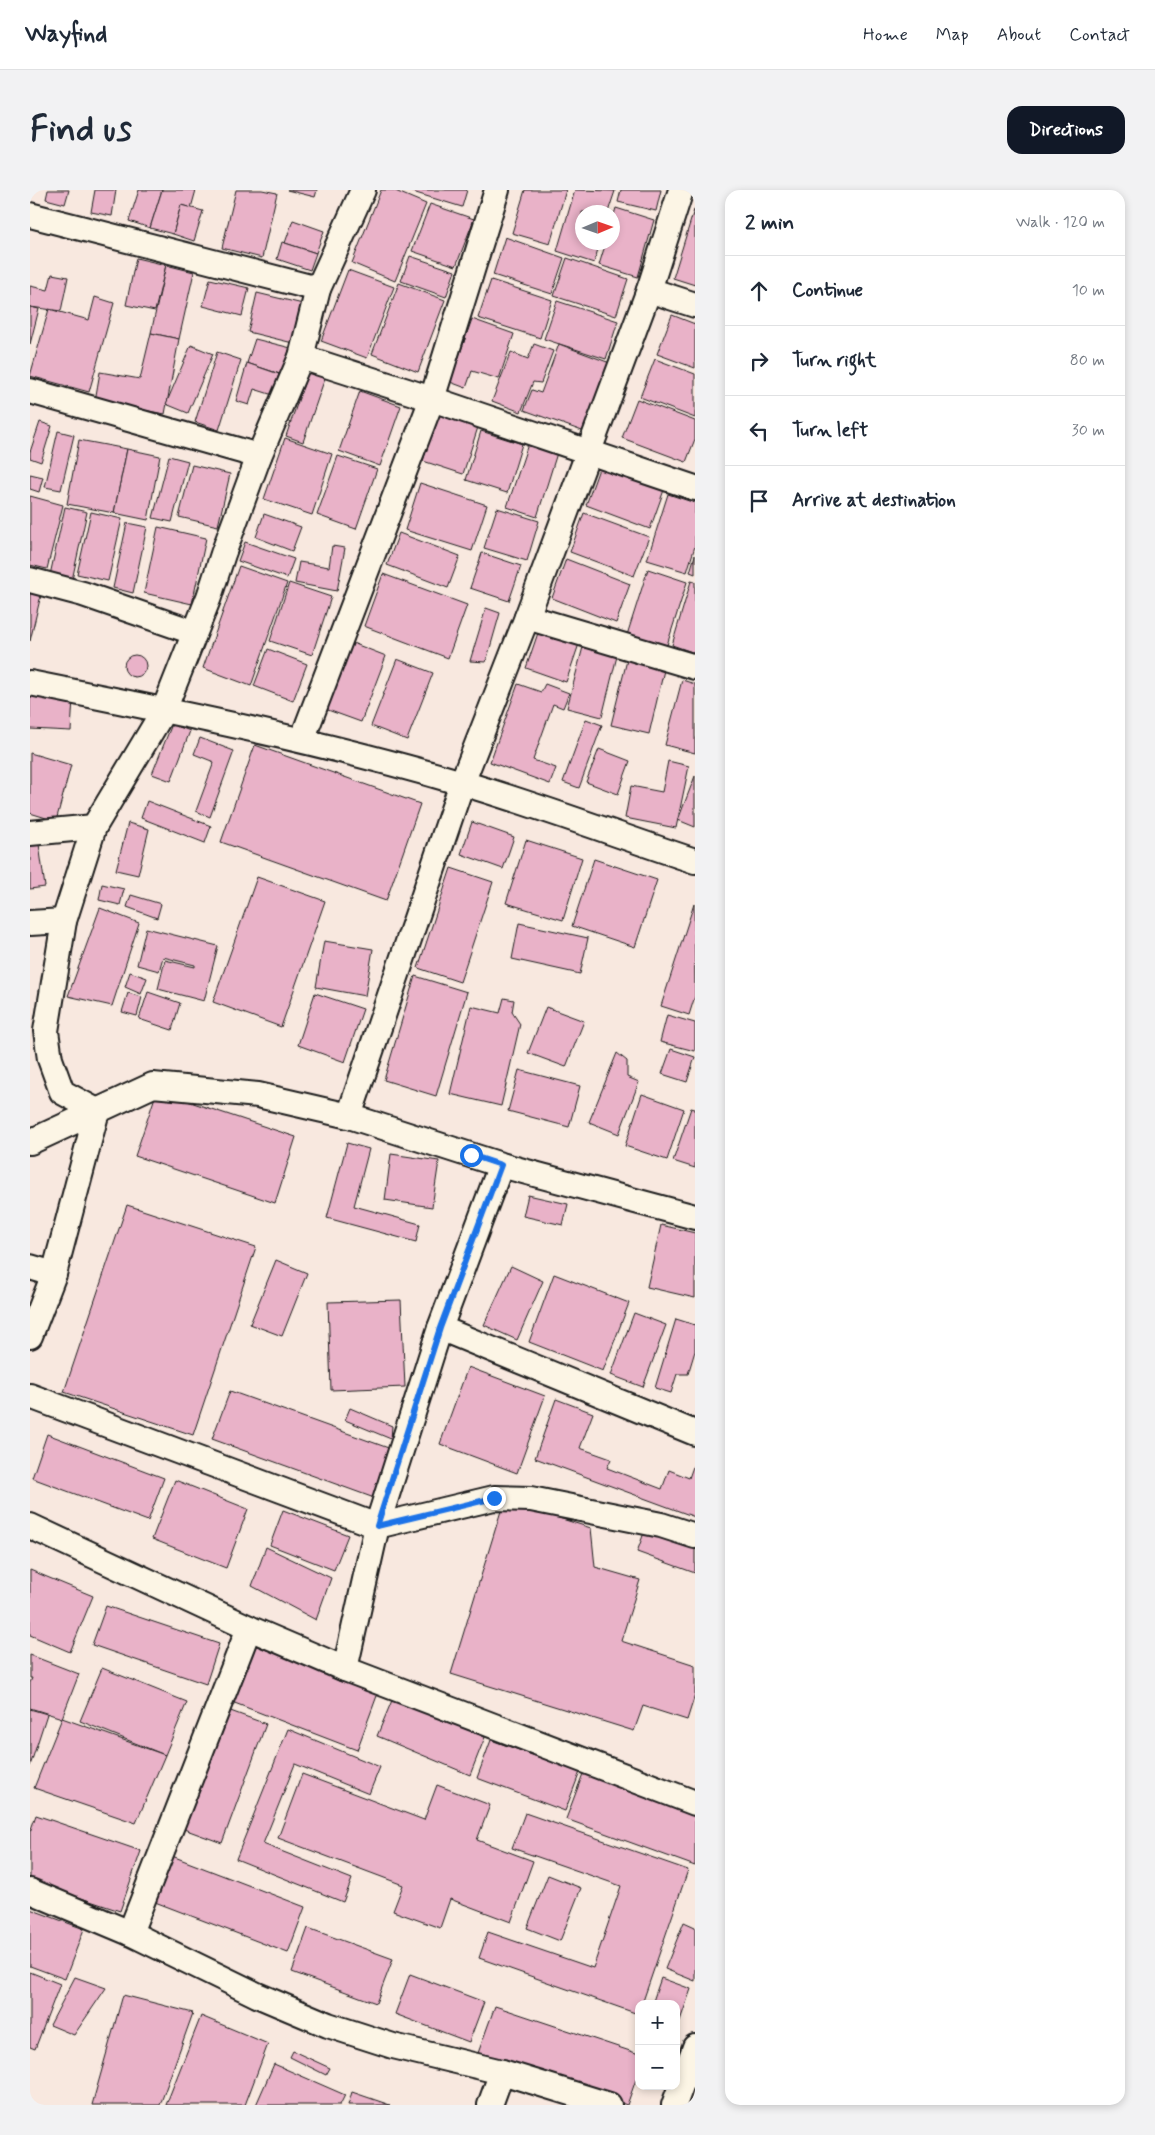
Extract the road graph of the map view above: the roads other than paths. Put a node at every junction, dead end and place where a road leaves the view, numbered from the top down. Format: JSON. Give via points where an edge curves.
{"nodes":[{"id":1,"x":362,"y":190,"type":"edge"},
{"id":2,"x":497,"y":190,"type":"edge"},
{"id":3,"x":681,"y":190,"type":"edge"},
{"id":4,"x":30,"y":215,"type":"edge"},
{"id":5,"x":318,"y":289,"type":"junction"},
{"id":6,"x":649,"y":290,"type":"junction"},
{"id":7,"x":695,"y":305,"type":"edge"},
{"id":8,"x":301,"y":357,"type":"junction"},
{"id":9,"x":30,"y":391,"type":"edge"},
{"id":10,"x":432,"y":399,"type":"junction"},
{"id":11,"x":589,"y":453,"type":"junction"},
{"id":12,"x":260,"y":456,"type":"junction"},
{"id":13,"x":695,"y":488,"type":"edge"},
{"id":14,"x":30,"y":580,"type":"edge"},
{"id":15,"x":527,"y":617,"type":"junction"},
{"id":16,"x":193,"y":632,"type":"junction"},
{"id":17,"x":695,"y":667,"type":"edge"},
{"id":18,"x":30,"y":683,"type":"edge"},
{"id":19,"x":164,"y":710,"type":"junction"},
{"id":20,"x":302,"y":740,"type":"junction"},
{"id":21,"x":462,"y":783,"type":"junction"},
{"id":22,"x":94,"y":827,"type":"junction"},
{"id":23,"x":30,"y":833,"type":"edge"},
{"id":24,"x":695,"y":861,"type":"edge"},
{"id":25,"x":64,"y":921,"type":"junction"},
{"id":26,"x":30,"y":923,"type":"edge"},
{"id":27,"x":38,"y":1030,"type":"edge"},
{"id":28,"x":97,"y":1111,"type":"junction"},
{"id":29,"x":349,"y":1116,"type":"junction"},
{"id":30,"x":30,"y":1142,"type":"edge"},
{"id":31,"x":501,"y":1165,"type":"junction"},
{"id":32,"x":695,"y":1217,"type":"edge"},
{"id":33,"x":30,"y":1267,"type":"edge"},
{"id":34,"x":54,"y":1274,"type":"junction"},
{"id":35,"x":440,"y":1328,"type":"junction"},
{"id":36,"x":30,"y":1336,"type":"edge"},
{"id":37,"x":30,"y":1396,"type":"edge"},
{"id":38,"x":695,"y":1433,"type":"edge"},
{"id":39,"x":30,"y":1526,"type":"edge"},
{"id":40,"x":377,"y":1526,"type":"junction"},
{"id":41,"x":695,"y":1536,"type":"edge"},
{"id":42,"x":249,"y":1628,"type":"junction"},
{"id":43,"x":345,"y":1669,"type":"junction"},
{"id":44,"x":695,"y":1803,"type":"edge"},
{"id":45,"x":30,"y":1891,"type":"edge"},
{"id":46,"x":130,"y":1933,"type":"junction"},
{"id":47,"x":695,"y":2047,"type":"edge"},
{"id":48,"x":502,"y":2072,"type":"junction"},
{"id":49,"x":490,"y":2105,"type":"edge"},
{"id":50,"x":609,"y":2105,"type":"edge"},
{"id":51,"x":674,"y":2105,"type":"edge"}],
"edges":[{"from":1,"to":5,"type":"street"},
{"from":2,"to":10,"type":"street"},
{"from":3,"to":6,"type":"street"},
{"from":4,"to":5,"type":"street"},
{"from":5,"to":8,"type":"street"},
{"from":6,"to":7,"type":"street"},
{"from":6,"to":11,"type":"street"},
{"from":8,"to":10,"type":"street"},
{"from":8,"to":12,"type":"street"},
{"from":9,"to":12,"type":"street"},
{"from":10,"to":11,"type":"street"},
{"from":10,"to":20,"type":"street"},
{"from":11,"to":13,"type":"street"},
{"from":11,"to":15,"type":"street"},
{"from":12,"to":16,"type":"street","via":[[209,597]]},
{"from":14,"to":16,"type":"street","via":[[83,594]]},
{"from":15,"to":17,"type":"street"},
{"from":15,"to":21,"type":"street"},
{"from":16,"to":19,"type":"street"},
{"from":18,"to":19,"type":"street"},
{"from":19,"to":20,"type":"street"},
{"from":19,"to":22,"type":"street"},
{"from":20,"to":21,"type":"street"},
{"from":21,"to":24,"type":"street"},
{"from":21,"to":29,"type":"street"},
{"from":22,"to":23,"type":"street"},
{"from":22,"to":25,"type":"street"},
{"from":25,"to":26,"type":"street"},
{"from":25,"to":27,"type":"street"},
{"from":27,"to":28,"type":"street","via":[[62,1092]]},
{"from":28,"to":29,"type":"street","via":[[153,1085],[258,1094]]},
{"from":28,"to":30,"type":"street"},
{"from":28,"to":34,"type":"street"},
{"from":29,"to":31,"type":"street"},
{"from":31,"to":32,"type":"street"},
{"from":31,"to":35,"type":"street"},
{"from":33,"to":34,"type":"street"},
{"from":34,"to":36,"type":"street"},
{"from":35,"to":38,"type":"street"},
{"from":35,"to":40,"type":"street"},
{"from":37,"to":40,"type":"street"},
{"from":39,"to":42,"type":"street"},
{"from":40,"to":41,"type":"street","via":[[494,1498],[531,1498],[661,1525]]},
{"from":40,"to":43,"type":"street"},
{"from":42,"to":43,"type":"street"},
{"from":42,"to":46,"type":"street"},
{"from":43,"to":44,"type":"street"},
{"from":45,"to":46,"type":"street"},
{"from":46,"to":48,"type":"street","via":[[257,1995],[328,2025],[393,2046]]},
{"from":47,"to":51,"type":"street"},
{"from":48,"to":49,"type":"street"},
{"from":48,"to":50,"type":"street"}]}
